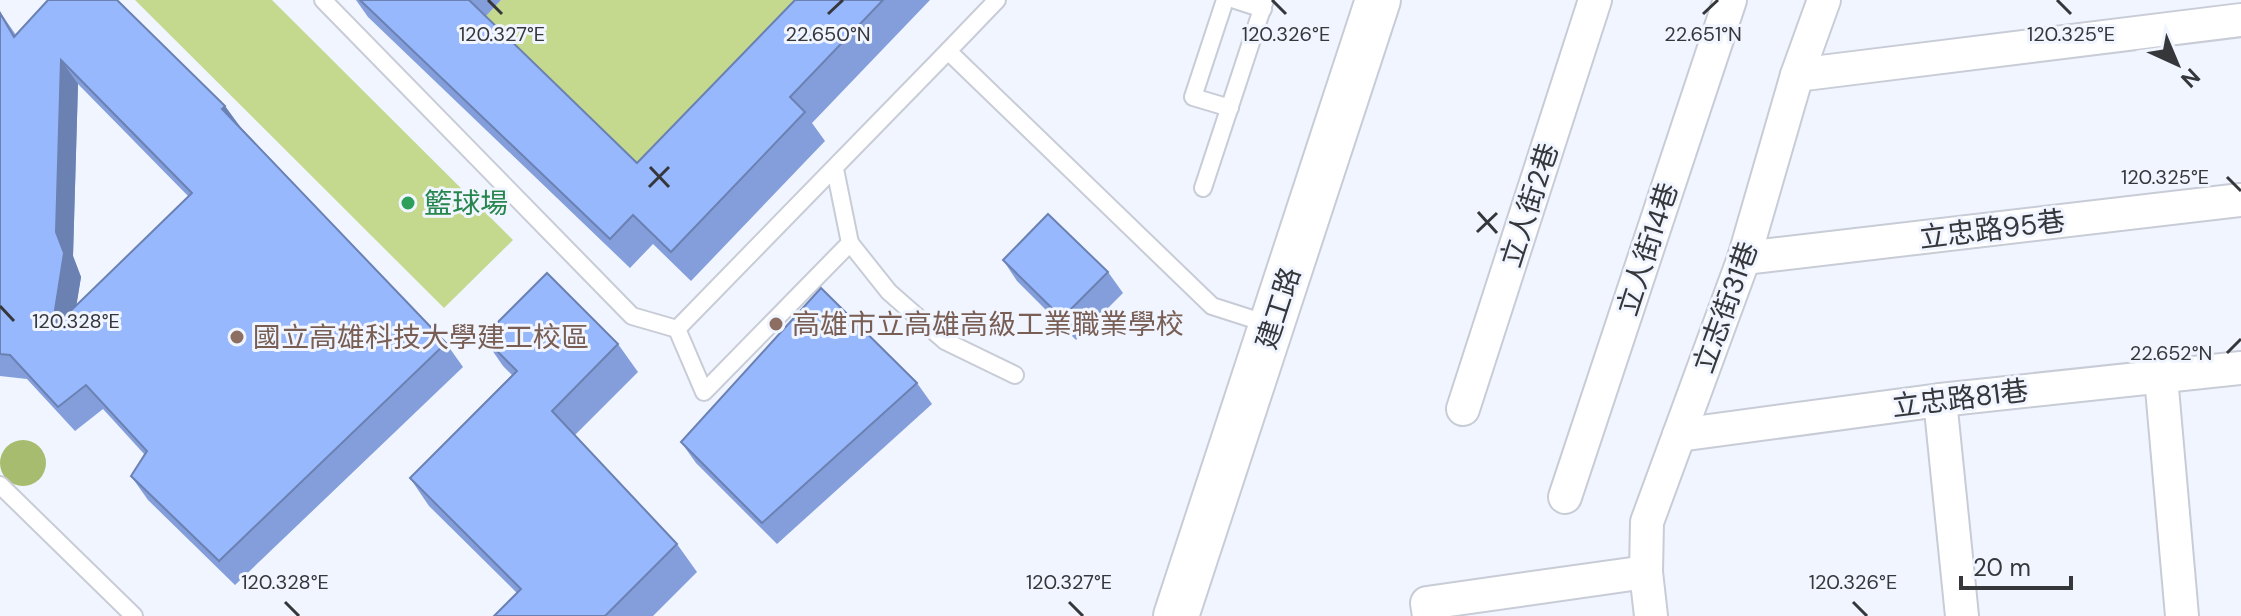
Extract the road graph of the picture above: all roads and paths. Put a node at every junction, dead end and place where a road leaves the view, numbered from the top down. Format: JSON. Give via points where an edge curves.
{"nodes":[{"id":1,"x":323,"y":0,"type":"edge"},
{"id":2,"x":997,"y":0,"type":"edge"},
{"id":3,"x":1225,"y":0,"type":"edge"},
{"id":4,"x":1235,"y":0,"type":"edge"},
{"id":5,"x":1378,"y":0,"type":"edge"},
{"id":6,"x":1595,"y":0,"type":"edge"},
{"id":7,"x":1730,"y":0,"type":"edge"},
{"id":8,"x":1824,"y":0,"type":"edge"},
{"id":9,"x":1264,"y":4,"type":"edge"},
{"id":10,"x":2241,"y":20,"type":"edge"},
{"id":11,"x":948,"y":51,"type":"junction"},
{"id":12,"x":1797,"y":75,"type":"junction"},
{"id":13,"x":1230,"y":108,"type":"junction"},
{"id":14,"x":835,"y":169,"type":"junction"},
{"id":15,"x":1203,"y":188,"type":"dead end"},
{"id":16,"x":2241,"y":200,"type":"edge"},
{"id":17,"x":850,"y":243,"type":"junction"},
{"id":18,"x":1744,"y":258,"type":"junction"},
{"id":19,"x":1273,"y":325,"type":"junction"},
{"id":20,"x":677,"y":329,"type":"junction"},
{"id":21,"x":2241,"y":368,"type":"edge"},
{"id":22,"x":1015,"y":375,"type":"dead end"},
{"id":23,"x":2161,"y":377,"type":"junction"},
{"id":24,"x":1940,"y":400,"type":"junction"},
{"id":25,"x":1463,"y":409,"type":"dead end"},
{"id":26,"x":1679,"y":435,"type":"junction"},
{"id":27,"x":0,"y":485,"type":"edge"},
{"id":28,"x":1565,"y":497,"type":"dead end"},
{"id":29,"x":1646,"y":572,"type":"junction"},
{"id":30,"x":134,"y":616,"type":"edge"},
{"id":31,"x":1176,"y":616,"type":"edge"},
{"id":32,"x":1429,"y":616,"type":"edge"},
{"id":33,"x":1651,"y":616,"type":"edge"},
{"id":34,"x":1962,"y":616,"type":"edge"},
{"id":35,"x":2182,"y":616,"type":"edge"}],
"edges":[{"from":1,"to":20,"type":"lane","via":[[632,316]]},
{"from":2,"to":11,"type":"lane"},
{"from":3,"to":13,"type":"lane","via":[[1193,97]]},
{"from":4,"to":9,"type":"lane"},
{"from":5,"to":19,"type":"street","name":"建工路"},
{"from":6,"to":25,"type":"street","name":"立人街2巷"},
{"from":7,"to":28,"type":"street","name":"立人街14巷"},
{"from":8,"to":12,"type":"street","name":"立志街31巷"},
{"from":9,"to":13,"type":"lane"},
{"from":10,"to":12,"type":"street"},
{"from":11,"to":14,"type":"lane"},
{"from":11,"to":19,"type":"lane","via":[[1212,306]]},
{"from":12,"to":18,"type":"street","name":"立志街31巷"},
{"from":13,"to":15,"type":"lane"},
{"from":14,"to":17,"type":"lane"},
{"from":14,"to":20,"type":"lane"},
{"from":16,"to":18,"type":"street","name":"立忠路95巷"},
{"from":17,"to":20,"type":"lane","via":[[704,392]]},
{"from":17,"to":22,"type":"lane","via":[[889,292],[945,341]]},
{"from":18,"to":26,"type":"street","name":"立志街31巷"},
{"from":19,"to":31,"type":"street","name":"建工路"},
{"from":21,"to":23,"type":"street","name":"立忠路81巷"},
{"from":23,"to":24,"type":"street","name":"立忠路81巷"},
{"from":23,"to":35,"type":"street"},
{"from":24,"to":26,"type":"street","name":"立忠路81巷"},
{"from":24,"to":34,"type":"street"},
{"from":26,"to":29,"type":"street","name":"立志街31巷","via":[[1647,522]]},
{"from":27,"to":30,"type":"lane"},
{"from":29,"to":32,"type":"street","via":[[1427,603]]},
{"from":29,"to":33,"type":"street","name":"立志街31巷"}]}
